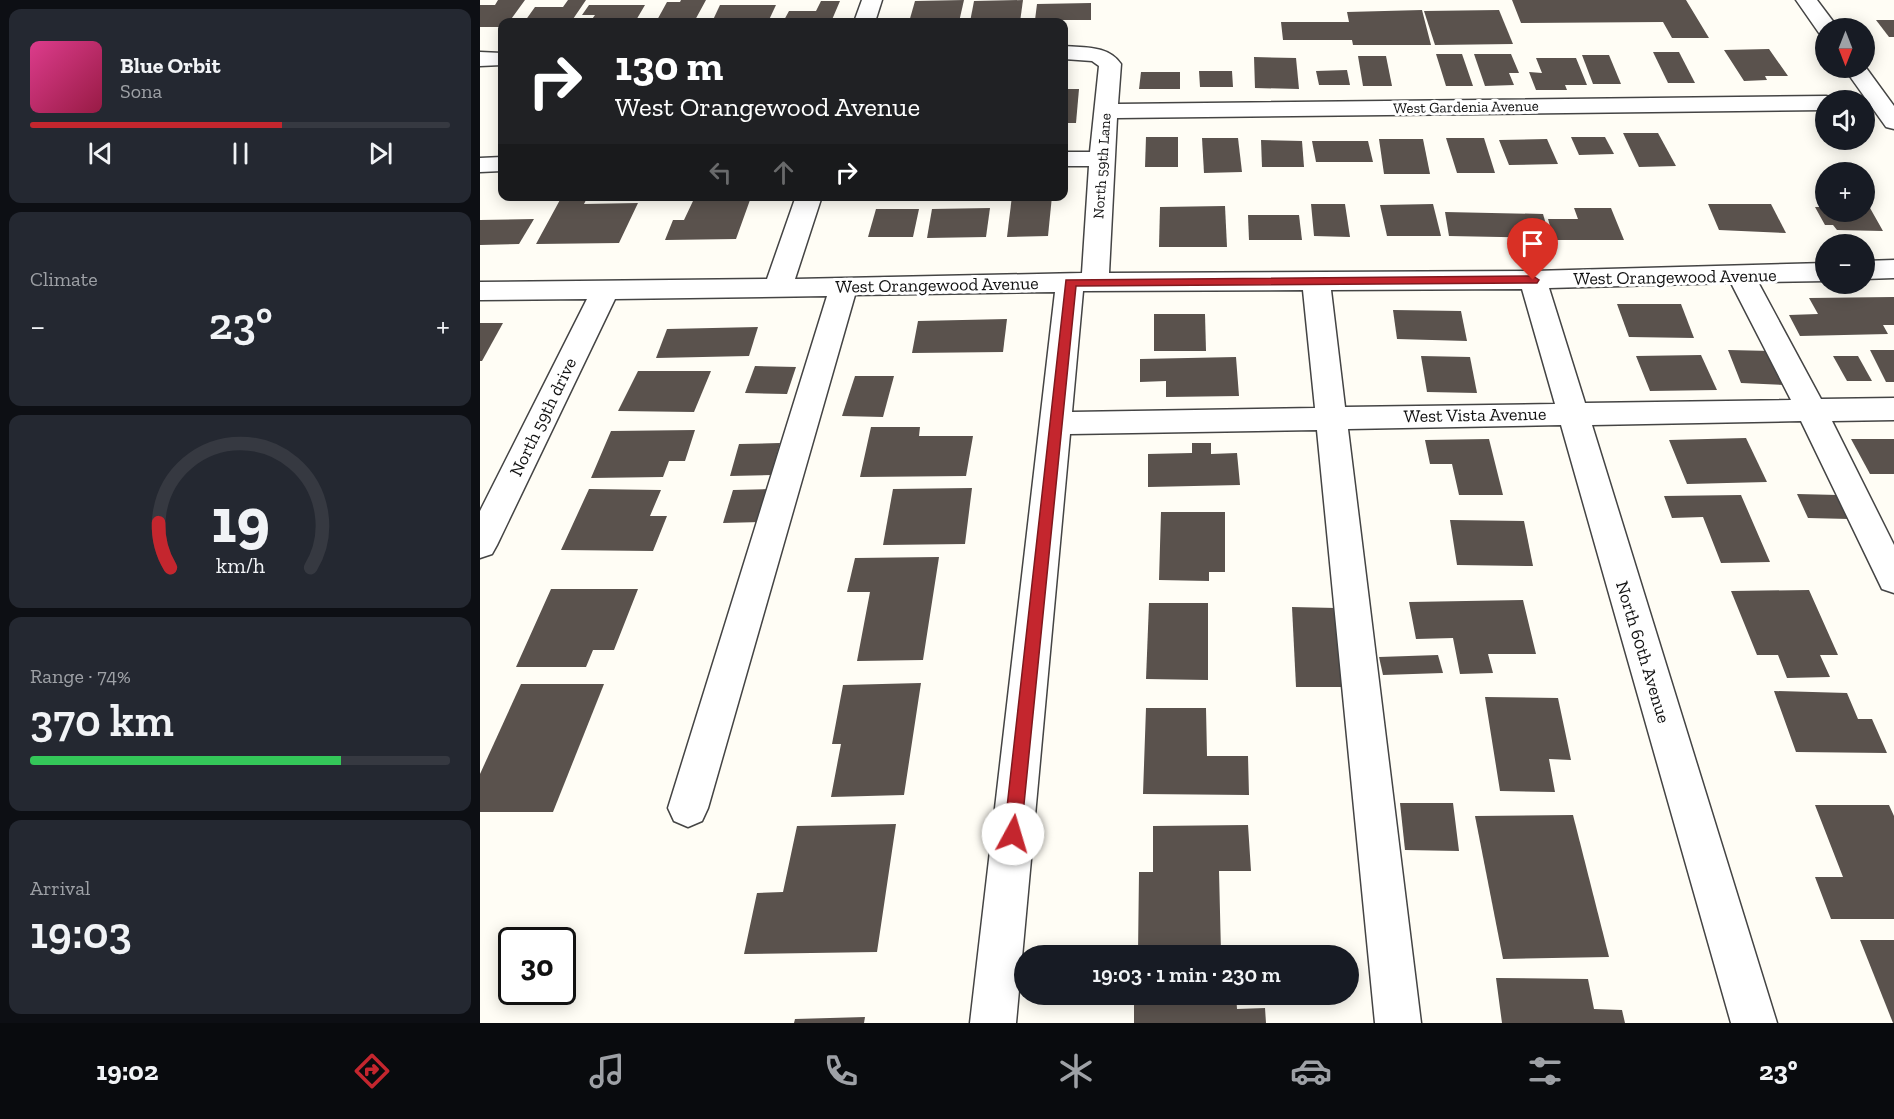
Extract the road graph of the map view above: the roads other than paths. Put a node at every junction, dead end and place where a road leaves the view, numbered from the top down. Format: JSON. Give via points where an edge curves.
{"nodes":[{"id":1,"x":872,"y":0,"type":"edge"},
{"id":2,"x":1806,"y":0,"type":"edge"},
{"id":3,"x":866,"y":18,"type":"edge"},
{"id":4,"x":1820,"y":18,"type":"edge"},
{"id":5,"x":1068,"y":53,"type":"edge"},
{"id":6,"x":480,"y":59,"type":"edge"},
{"id":7,"x":498,"y":59,"type":"edge"},
{"id":8,"x":1815,"y":103,"type":"edge"},
{"id":9,"x":1875,"y":105,"type":"edge"},
{"id":10,"x":1106,"y":111,"type":"junction"},
{"id":11,"x":1894,"y":122,"type":"edge"},
{"id":12,"x":1068,"y":159,"type":"edge"},
{"id":13,"x":1102,"y":159,"type":"junction"},
{"id":14,"x":498,"y":164,"type":"edge"},
{"id":15,"x":480,"y":165,"type":"edge"},
{"id":16,"x":807,"y":201,"type":"edge"},
{"id":17,"x":1894,"y":269,"type":"edge"},
{"id":18,"x":1875,"y":270,"type":"edge"},
{"id":19,"x":1815,"y":273,"type":"edge"},
{"id":20,"x":1741,"y":276,"type":"junction"},
{"id":21,"x":1533,"y":280,"type":"junction"},
{"id":22,"x":1316,"y":282,"type":"junction"},
{"id":23,"x":1083,"y":283,"type":"junction"},
{"id":24,"x":844,"y":286,"type":"junction"},
{"id":25,"x":778,"y":288,"type":"junction"},
{"id":26,"x":606,"y":289,"type":"junction"},
{"id":27,"x":480,"y":291,"type":"edge"},
{"id":28,"x":1894,"y":409,"type":"edge"},
{"id":29,"x":1811,"y":410,"type":"junction"},
{"id":30,"x":1571,"y":413,"type":"junction"},
{"id":31,"x":1332,"y":418,"type":"junction"},
{"id":32,"x":1056,"y":423,"type":"junction"},
{"id":33,"x":480,"y":545,"type":"edge"},
{"id":34,"x":1894,"y":579,"type":"edge"},
{"id":35,"x":688,"y":808,"type":"dead end"},
{"id":36,"x":993,"y":1023,"type":"edge"},
{"id":37,"x":1398,"y":1023,"type":"edge"},
{"id":38,"x":1754,"y":1023,"type":"edge"}],
"edges":[{"from":1,"to":3,"type":"street"},
{"from":2,"to":4,"type":"street"},
{"from":5,"to":10,"type":"street","name":"North 59th Lane","via":[[1098,56],[1110,64]]},
{"from":6,"to":7,"type":"street"},
{"from":8,"to":10,"type":"street","name":"West Gardenia Avenue"},
{"from":9,"to":11,"type":"street"},
{"from":10,"to":13,"type":"street","name":"North 59th Lane"},
{"from":12,"to":13,"type":"street"},
{"from":13,"to":23,"type":"street","name":"North 59th Lane"},
{"from":14,"to":15,"type":"street"},
{"from":16,"to":25,"type":"street"},
{"from":17,"to":18,"type":"street"},
{"from":19,"to":20,"type":"street","name":"West Orangewood Avenue"},
{"from":20,"to":21,"type":"street","name":"West Orangewood Avenue"},
{"from":20,"to":29,"type":"street"},
{"from":21,"to":22,"type":"street","name":"West Orangewood Avenue"},
{"from":21,"to":30,"type":"street","name":"North 60th Avenue"},
{"from":22,"to":23,"type":"street","name":"West Orangewood Avenue"},
{"from":22,"to":31,"type":"street"},
{"from":23,"to":24,"type":"street","name":"West Orangewood Avenue"},
{"from":23,"to":32,"type":"street","name":"North 59th Lane"},
{"from":24,"to":25,"type":"street","name":"West Orangewood Avenue"},
{"from":24,"to":35,"type":"street"},
{"from":25,"to":26,"type":"street","name":"West Orangewood Avenue"},
{"from":26,"to":27,"type":"street","name":"West Orangewood Avenue"},
{"from":26,"to":33,"type":"street","name":"North 59th drive"},
{"from":28,"to":29,"type":"street","name":"West Vista Avenue"},
{"from":29,"to":30,"type":"street","name":"West Vista Avenue"},
{"from":29,"to":34,"type":"street"},
{"from":30,"to":31,"type":"street","name":"West Vista Avenue"},
{"from":30,"to":38,"type":"street","name":"North 60th Avenue"},
{"from":31,"to":32,"type":"street","name":"West Vista Avenue"},
{"from":31,"to":37,"type":"street"},
{"from":32,"to":36,"type":"street","name":"North 59th Lane"}]}
